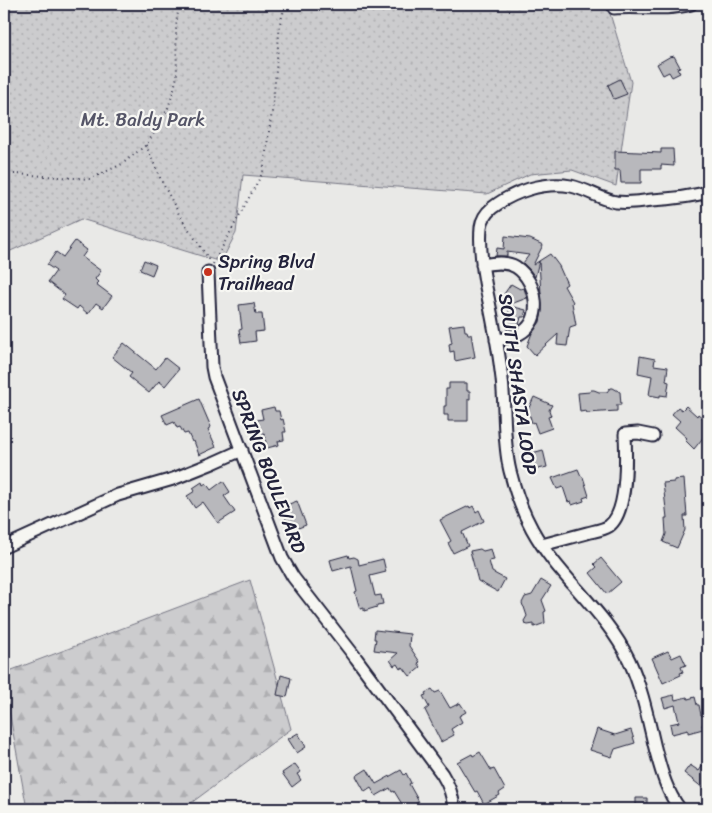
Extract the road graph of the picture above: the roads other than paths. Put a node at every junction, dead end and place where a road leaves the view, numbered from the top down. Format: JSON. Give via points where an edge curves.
{"nodes":[{"id":1,"x":691,"y":4,"type":"edge"},
{"id":2,"x":614,"y":8,"type":"dead end"},
{"id":3,"x":708,"y":192,"type":"edge"},
{"id":4,"x":482,"y":265,"type":"junction"},
{"id":5,"x":208,"y":272,"type":"road end"},
{"id":6,"x":496,"y":340,"type":"junction"},
{"id":7,"x":653,"y":436,"type":"dead end"},
{"id":8,"x":242,"y":450,"type":"junction"},
{"id":9,"x":542,"y":545,"type":"junction"},
{"id":10,"x":4,"y":547,"type":"edge"},
{"id":11,"x":454,"y":809,"type":"edge"},
{"id":12,"x":680,"y":809,"type":"edge"}],
"edges":[{"from":1,"to":2,"type":"street"},
{"from":3,"to":4,"type":"street","name":"SOUTH SHASTA LOOP","via":[[630,202],[608,200],[571,186],[556,185],[517,194],[490,209],[482,222]]},
{"from":4,"to":6,"type":"street","name":"SOUTH SHASTA LOOP"},
{"from":4,"to":6,"type":"street","via":[[504,263],[515,266],[532,286],[535,300],[535,314],[521,334]]},
{"from":5,"to":8,"type":"street","name":"SPRING BOULEVARD","via":[[212,367]]},
{"from":6,"to":9,"type":"street","name":"SOUTH SHASTA LOOP","via":[[510,471],[524,512]]},
{"from":7,"to":9,"type":"street","via":[[625,434],[625,477],[620,507],[613,522],[604,528]]},
{"from":8,"to":10,"type":"street","via":[[173,479],[118,495]]},
{"from":8,"to":11,"type":"street","name":"SPRING BOULEVARD","via":[[286,567],[442,774],[450,788]]},
{"from":9,"to":12,"type":"street","name":"SOUTH SHASTA LOOP","via":[[605,621],[628,659],[637,679],[667,788]]}]}
